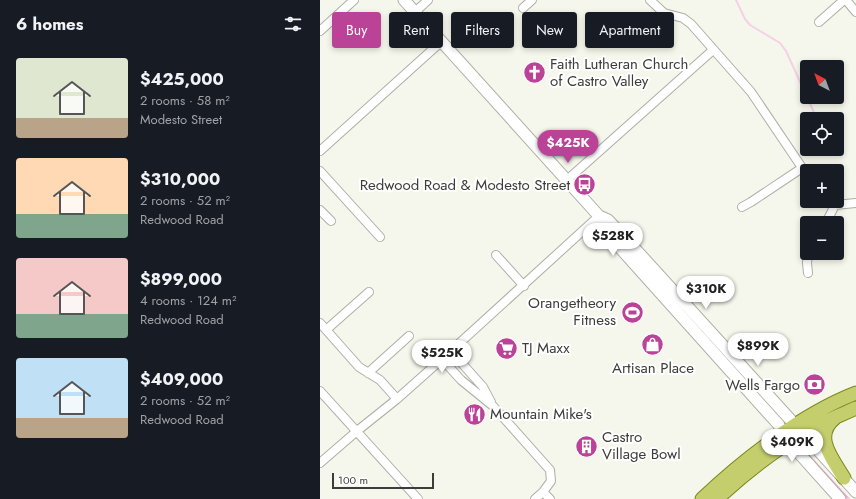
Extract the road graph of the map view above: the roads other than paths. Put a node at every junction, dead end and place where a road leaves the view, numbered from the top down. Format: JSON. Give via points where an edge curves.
{"nodes":[{"id":1,"x":354,"y":0,"type":"edge"},
{"id":2,"x":404,"y":0,"type":"edge"},
{"id":3,"x":428,"y":0,"type":"edge"},
{"id":4,"x":532,"y":0,"type":"edge"},
{"id":5,"x":650,"y":0,"type":"edge"},
{"id":6,"x":845,"y":0,"type":"edge"},
{"id":7,"x":523,"y":8,"type":"dead end"},
{"id":8,"x":415,"y":12,"type":"joint"},
{"id":9,"x":856,"y":12,"type":"edge"},
{"id":10,"x":819,"y":22,"type":"dead end"},
{"id":11,"x":320,"y":31,"type":"edge"},
{"id":12,"x":443,"y":42,"type":"edge"},
{"id":13,"x":434,"y":48,"type":"edge"},
{"id":14,"x":713,"y":50,"type":"junction"},
{"id":15,"x":320,"y":151,"type":"edge"},
{"id":16,"x":800,"y":165,"type":"edge"},
{"id":17,"x":800,"y":169,"type":"edge"},
{"id":18,"x":320,"y":171,"type":"edge"},
{"id":19,"x":567,"y":180,"type":"junction"},
{"id":20,"x":844,"y":203,"type":"edge"},
{"id":21,"x":856,"y":203,"type":"edge"},
{"id":22,"x":742,"y":207,"type":"dead end"},
{"id":23,"x":320,"y":210,"type":"edge"},
{"id":24,"x":599,"y":216,"type":"junction"},
{"id":25,"x":331,"y":221,"type":"dead end"},
{"id":26,"x":380,"y":238,"type":"dead end"},
{"id":27,"x":496,"y":255,"type":"dead end"},
{"id":28,"x":807,"y":260,"type":"edge"},
{"id":29,"x":808,"y":273,"type":"dead end"},
{"id":30,"x":524,"y":286,"type":"junction"},
{"id":31,"x":369,"y":292,"type":"dead end"},
{"id":32,"x":320,"y":323,"type":"edge"},
{"id":33,"x":326,"y":330,"type":"junction"},
{"id":34,"x":409,"y":336,"type":"dead end"},
{"id":35,"x":451,"y":351,"type":"junction"},
{"id":36,"x":442,"y":359,"type":"junction"},
{"id":37,"x":368,"y":373,"type":"junction"},
{"id":38,"x":320,"y":390,"type":"edge"},
{"id":39,"x":856,"y":393,"type":"edge"},
{"id":40,"x":397,"y":399,"type":"junction"},
{"id":41,"x":493,"y":406,"type":"junction"},
{"id":42,"x":856,"y":408,"type":"edge"},
{"id":43,"x":839,"y":416,"type":"junction"},
{"id":44,"x":356,"y":431,"type":"junction"},
{"id":45,"x":793,"y":434,"type":"junction"},
{"id":46,"x":320,"y":463,"type":"edge"},
{"id":47,"x":844,"y":478,"type":"junction"},
{"id":48,"x":543,"y":492,"type":"junction"},
{"id":49,"x":856,"y":492,"type":"edge"},
{"id":50,"x":418,"y":499,"type":"edge"},
{"id":51,"x":535,"y":499,"type":"edge"},
{"id":52,"x":550,"y":499,"type":"edge"},
{"id":53,"x":702,"y":499,"type":"edge"},
{"id":54,"x":717,"y":499,"type":"edge"},
{"id":55,"x":840,"y":499,"type":"edge"}],
"edges":[{"from":1,"to":11,"type":"street"},
{"from":2,"to":8,"type":"main road"},
{"from":3,"to":8,"type":"street"},
{"from":4,"to":7,"type":"street"},
{"from":5,"to":14,"type":"street","via":[[664,13],[683,18],[691,24]]},
{"from":6,"to":9,"type":"street"},
{"from":6,"to":10,"type":"street"},
{"from":12,"to":19,"type":"main road"},
{"from":13,"to":15,"type":"street"},
{"from":14,"to":16,"type":"street","via":[[751,92]]},
{"from":14,"to":19,"type":"street"},
{"from":17,"to":22,"type":"street"},
{"from":18,"to":26,"type":"street"},
{"from":19,"to":24,"type":"main road"},
{"from":20,"to":21,"type":"street"},
{"from":23,"to":25,"type":"street"},
{"from":24,"to":30,"type":"street"},
{"from":24,"to":45,"type":"main road","via":[[602,225],[621,249]]},
{"from":27,"to":30,"type":"street"},
{"from":28,"to":29,"type":"street"},
{"from":30,"to":35,"type":"street"},
{"from":31,"to":33,"type":"street"},
{"from":32,"to":33,"type":"street"},
{"from":33,"to":37,"type":"street","via":[[359,367]]},
{"from":34,"to":37,"type":"street"},
{"from":35,"to":36,"type":"street"},
{"from":35,"to":41,"type":"street","via":[[483,387]]},
{"from":36,"to":40,"type":"street"},
{"from":36,"to":41,"type":"street","via":[[461,380]]},
{"from":37,"to":40,"type":"street","via":[[380,380]]},
{"from":38,"to":44,"type":"street"},
{"from":39,"to":45,"type":"main road","via":[[822,410]]},
{"from":40,"to":44,"type":"street"},
{"from":41,"to":48,"type":"street","via":[[550,470],[551,481]]},
{"from":42,"to":43,"type":"main road"},
{"from":43,"to":45,"type":"main road"},
{"from":43,"to":47,"type":"main road","via":[[825,430],[824,437],[826,446]]},
{"from":44,"to":46,"type":"street"},
{"from":44,"to":50,"type":"street"},
{"from":45,"to":47,"type":"main road"},
{"from":45,"to":53,"type":"main road","via":[[752,457]]},
{"from":45,"to":54,"type":"main road"},
{"from":45,"to":55,"type":"main road"},
{"from":47,"to":49,"type":"main road"},
{"from":48,"to":51,"type":"street"},
{"from":48,"to":52,"type":"street"}]}
